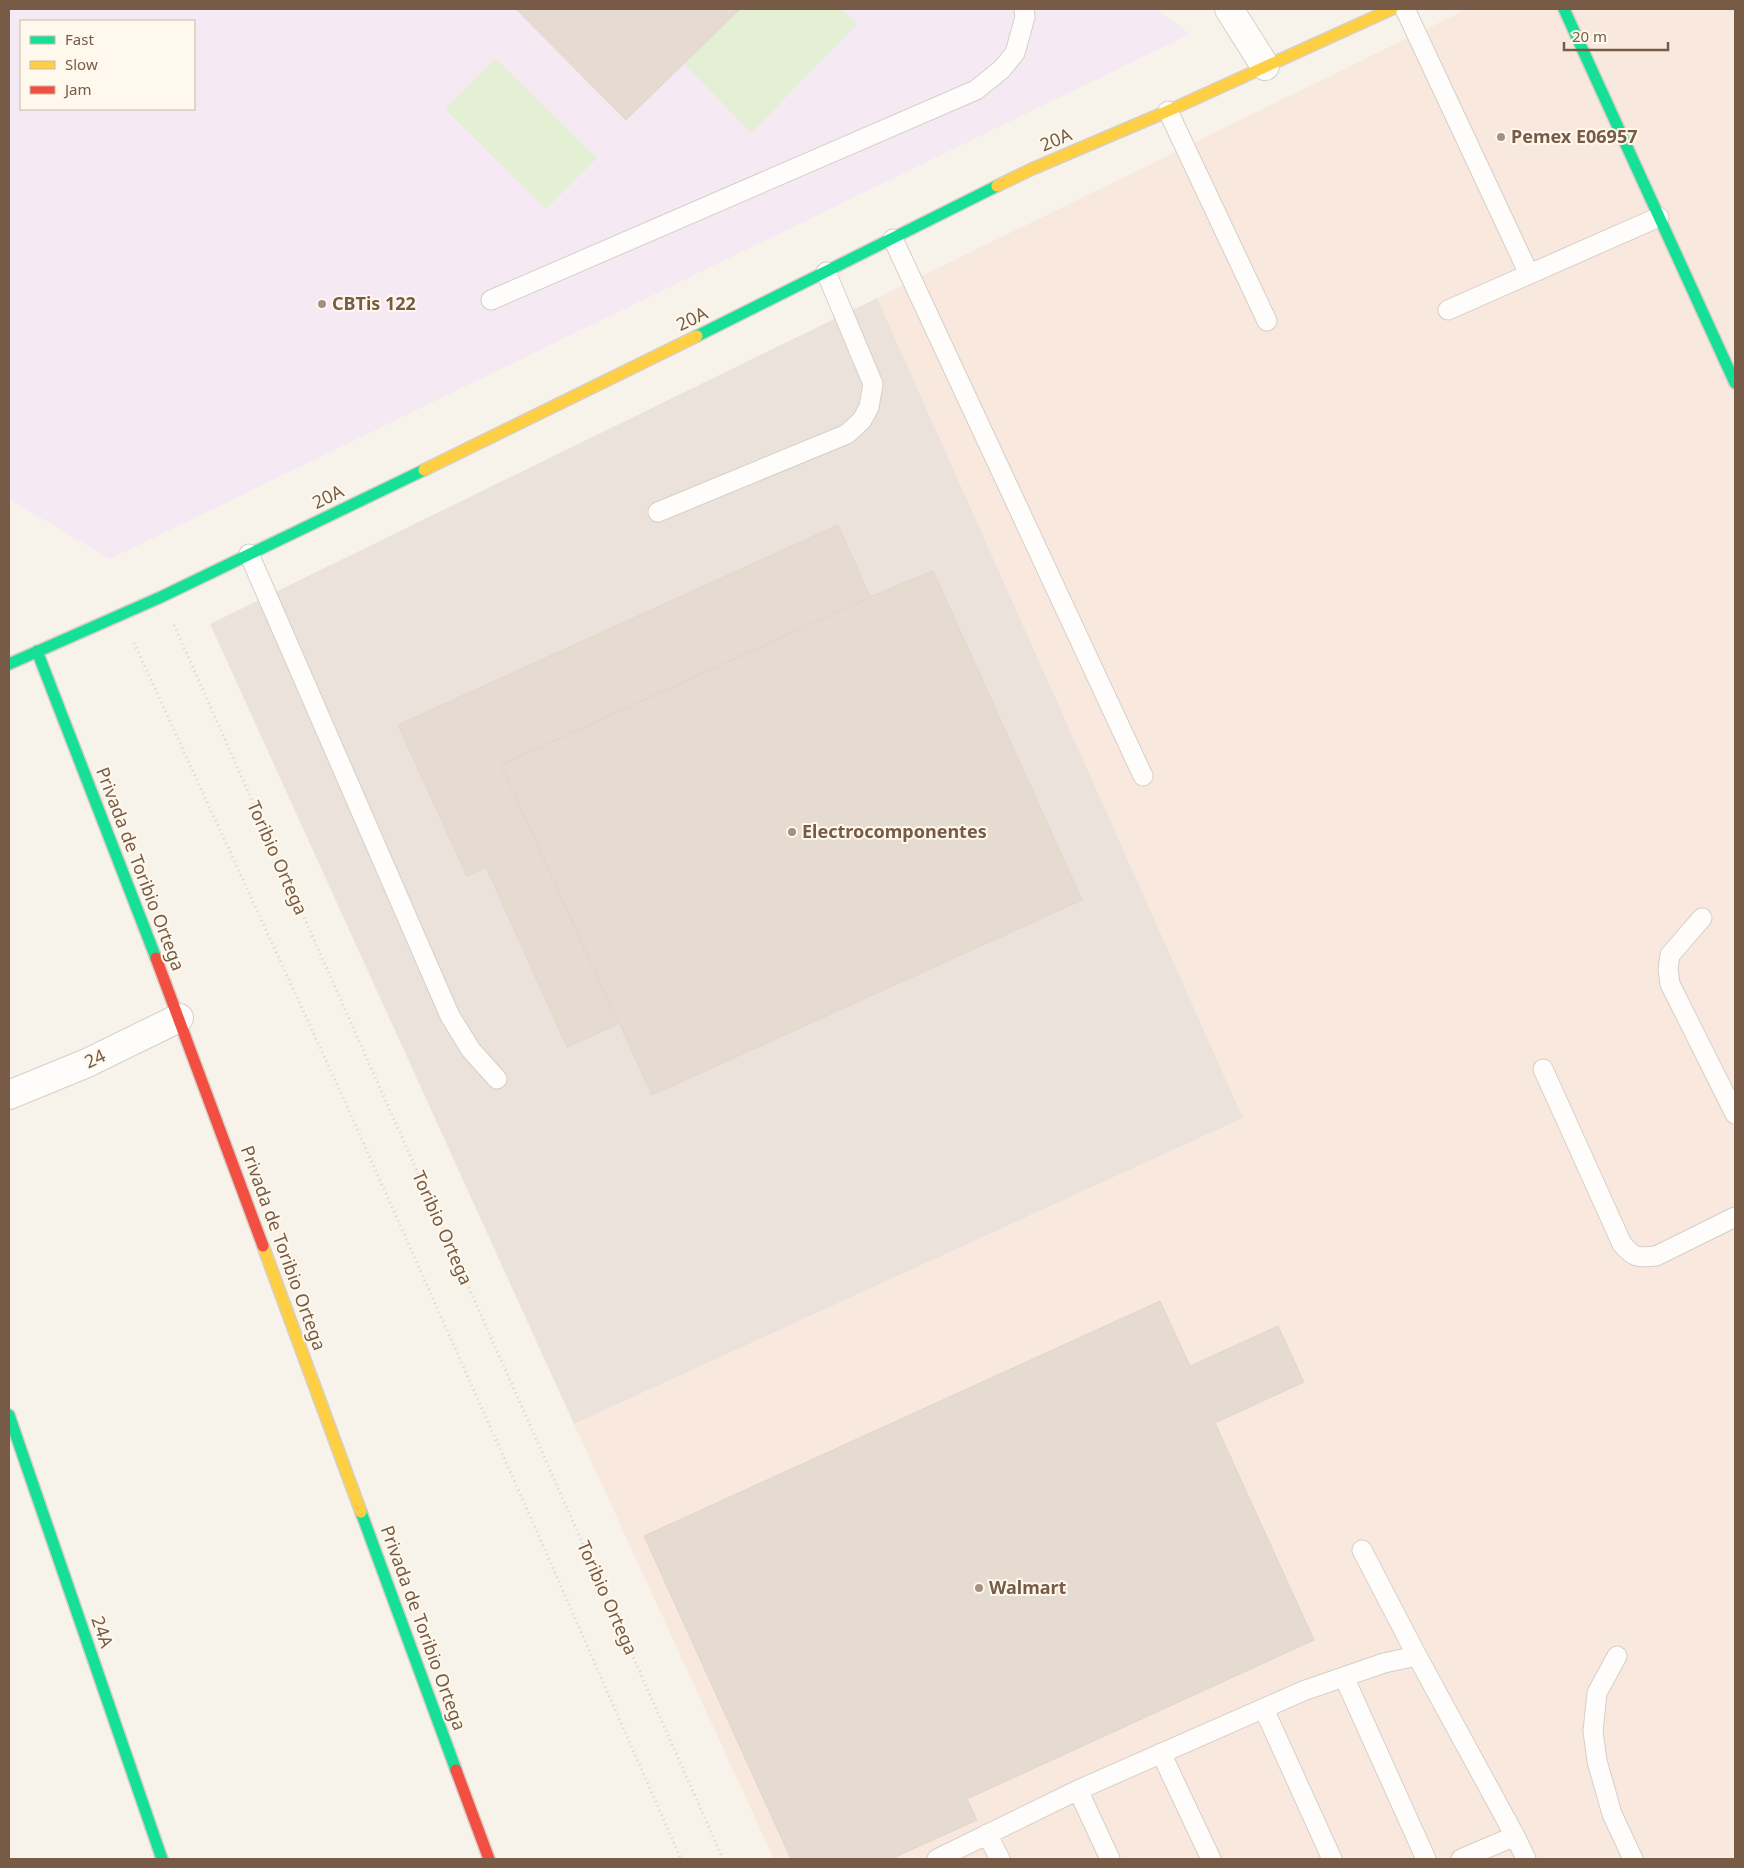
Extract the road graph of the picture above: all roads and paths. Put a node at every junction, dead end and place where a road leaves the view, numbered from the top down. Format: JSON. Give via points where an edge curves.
{"nodes":[{"id":1,"x":1024,"y":9,"type":"edge"},
{"id":2,"x":1229,"y":9,"type":"edge"},
{"id":3,"x":1392,"y":9,"type":"edge"},
{"id":4,"x":1405,"y":9,"type":"edge"},
{"id":5,"x":1564,"y":9,"type":"edge"},
{"id":6,"x":1265,"y":66,"type":"junction"},
{"id":7,"x":1168,"y":111,"type":"junction"},
{"id":8,"x":1659,"y":217,"type":"junction"},
{"id":9,"x":893,"y":239,"type":"junction"},
{"id":10,"x":826,"y":272,"type":"junction"},
{"id":11,"x":1529,"y":274,"type":"junction"},
{"id":12,"x":491,"y":300,"type":"dead end"},
{"id":13,"x":1448,"y":310,"type":"dead end"},
{"id":14,"x":1268,"y":321,"type":"dead end"},
{"id":15,"x":1735,"y":383,"type":"edge"},
{"id":16,"x":658,"y":512,"type":"dead end"},
{"id":17,"x":250,"y":554,"type":"junction"},
{"id":18,"x":161,"y":597,"type":"junction"},
{"id":19,"x":121,"y":615,"type":"junction"},
{"id":20,"x":37,"y":651,"type":"junction"},
{"id":21,"x":9,"y":664,"type":"edge"},
{"id":22,"x":1143,"y":776,"type":"dead end"},
{"id":23,"x":1702,"y":918,"type":"dead end"},
{"id":24,"x":179,"y":1018,"type":"junction"},
{"id":25,"x":1543,"y":1069,"type":"dead end"},
{"id":26,"x":497,"y":1079,"type":"dead end"},
{"id":27,"x":9,"y":1096,"type":"edge"},
{"id":28,"x":1735,"y":1114,"type":"edge"},
{"id":29,"x":1735,"y":1217,"type":"edge"},
{"id":30,"x":9,"y":1415,"type":"edge"},
{"id":31,"x":1362,"y":1550,"type":"dead end"},
{"id":32,"x":1417,"y":1656,"type":"junction"},
{"id":33,"x":1617,"y":1656,"type":"dead end"},
{"id":34,"x":1344,"y":1677,"type":"junction"},
{"id":35,"x":1264,"y":1709,"type":"junction"},
{"id":36,"x":1161,"y":1753,"type":"junction"},
{"id":37,"x":1078,"y":1790,"type":"junction"},
{"id":38,"x":988,"y":1834,"type":"junction"},
{"id":39,"x":1515,"y":1836,"type":"junction"},
{"id":40,"x":162,"y":1859,"type":"edge"},
{"id":41,"x":489,"y":1859,"type":"edge"},
{"id":42,"x":681,"y":1859,"type":"edge"},
{"id":43,"x":723,"y":1859,"type":"edge"},
{"id":44,"x":937,"y":1859,"type":"edge"},
{"id":45,"x":1000,"y":1859,"type":"edge"},
{"id":46,"x":1110,"y":1859,"type":"edge"},
{"id":47,"x":1211,"y":1859,"type":"edge"},
{"id":48,"x":1332,"y":1859,"type":"edge"},
{"id":49,"x":1426,"y":1859,"type":"edge"},
{"id":50,"x":1461,"y":1859,"type":"edge"},
{"id":51,"x":1526,"y":1859,"type":"edge"},
{"id":52,"x":1633,"y":1859,"type":"edge"}],
"edges":[{"from":1,"to":12,"type":"lane","via":[[1025,17],[1015,53],[976,90]]},
{"from":2,"to":6,"type":"street"},
{"from":3,"to":6,"type":"street","name":"20A"},
{"from":4,"to":11,"type":"lane"},
{"from":5,"to":8,"type":"street"},
{"from":6,"to":7,"type":"street","name":"20A"},
{"from":7,"to":9,"type":"street","name":"20A","via":[[1032,170]]},
{"from":7,"to":14,"type":"lane"},
{"from":8,"to":11,"type":"lane"},
{"from":8,"to":15,"type":"street"},
{"from":9,"to":10,"type":"street","name":"20A"},
{"from":9,"to":22,"type":"lane"},
{"from":10,"to":16,"type":"lane","via":[[873,384],[869,407],[862,420],[847,434]]},
{"from":10,"to":17,"type":"street","name":"20A"},
{"from":11,"to":13,"type":"lane"},
{"from":17,"to":18,"type":"street","name":"20A"},
{"from":17,"to":26,"type":"lane","via":[[450,1016],[471,1050]]},
{"from":18,"to":19,"type":"street","name":"20A"},
{"from":18,"to":43,"type":"path","name":"Toribio Ortega"},
{"from":19,"to":20,"type":"street","name":"20A"},
{"from":19,"to":42,"type":"path","via":[[346,1104]]},
{"from":20,"to":21,"type":"street","name":"20A"},
{"from":20,"to":24,"type":"street","name":"Privada de Toribio Ortega"},
{"from":23,"to":28,"type":"lane","via":[[1670,955],[1670,984]]},
{"from":24,"to":27,"type":"street","name":"24","via":[[87,1063]]},
{"from":24,"to":41,"type":"street","name":"Privada de Toribio Ortega"},
{"from":25,"to":29,"type":"lane","via":[[1622,1244],[1631,1254],[1656,1256]]},
{"from":30,"to":40,"type":"street","name":"24A"},
{"from":31,"to":32,"type":"lane"},
{"from":32,"to":34,"type":"lane"},
{"from":32,"to":39,"type":"lane"},
{"from":33,"to":52,"type":"lane","via":[[1597,1693],[1593,1731],[1597,1761],[1612,1814]]},
{"from":34,"to":35,"type":"lane"},
{"from":34,"to":49,"type":"lane"},
{"from":35,"to":36,"type":"lane"},
{"from":35,"to":48,"type":"lane"},
{"from":36,"to":37,"type":"lane"},
{"from":36,"to":47,"type":"lane"},
{"from":37,"to":38,"type":"lane"},
{"from":37,"to":46,"type":"lane"},
{"from":38,"to":44,"type":"lane"},
{"from":38,"to":45,"type":"lane"},
{"from":39,"to":50,"type":"lane"},
{"from":39,"to":51,"type":"lane"}]}
